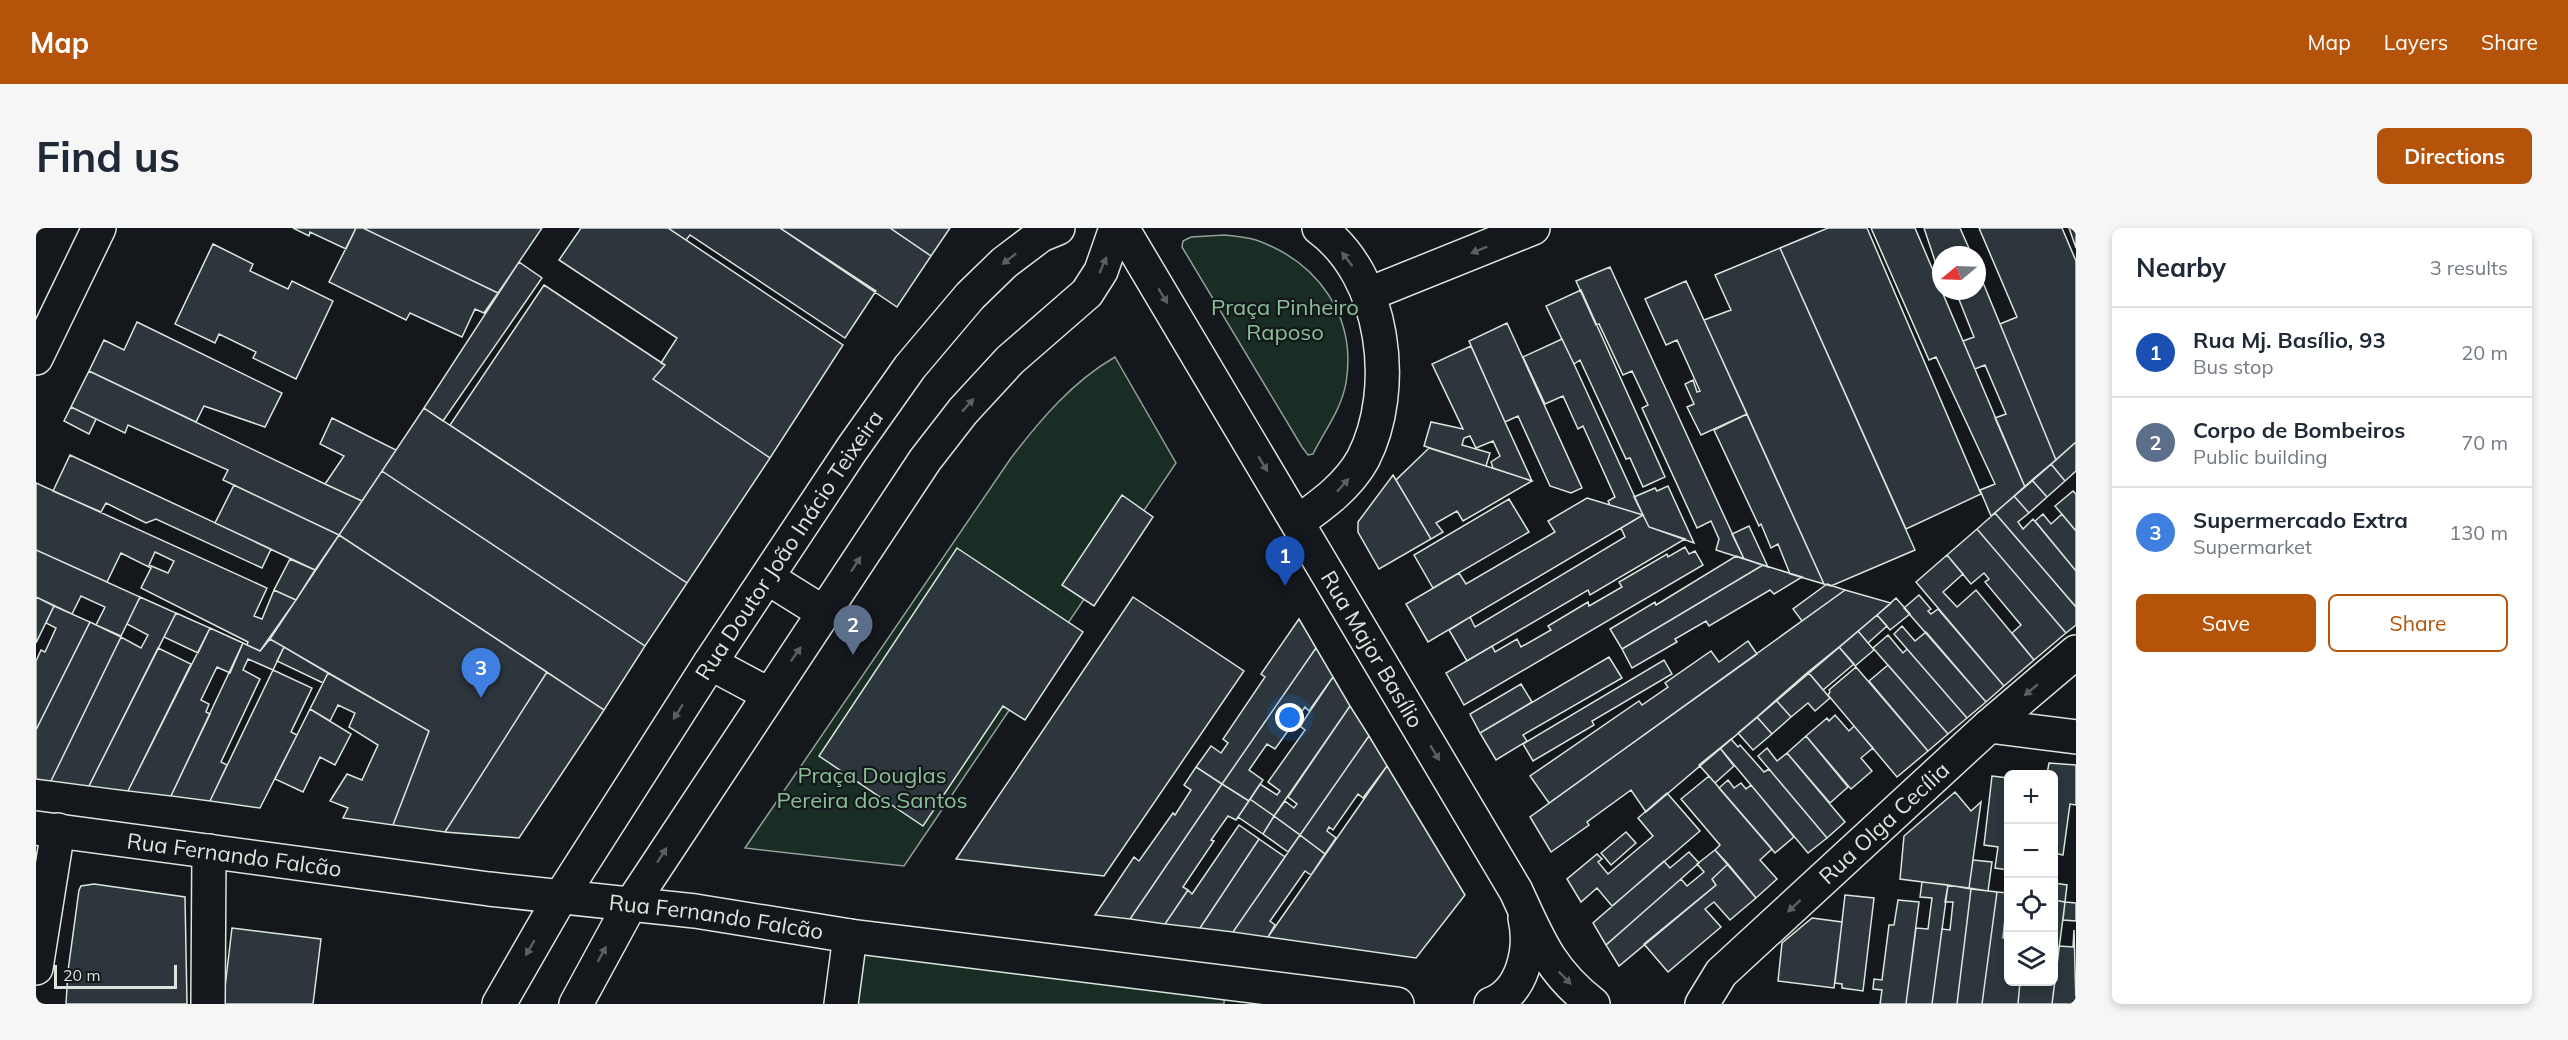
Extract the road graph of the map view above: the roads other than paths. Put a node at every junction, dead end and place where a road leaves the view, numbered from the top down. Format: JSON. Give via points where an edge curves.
{"nodes":[{"id":1,"x":99,"y":228,"type":"edge"},
{"id":2,"x":1058,"y":228,"type":"edge"},
{"id":3,"x":1116,"y":228,"type":"edge"},
{"id":4,"x":1122,"y":228,"type":"edge"},
{"id":5,"x":1319,"y":228,"type":"edge"},
{"id":6,"x":1533,"y":228,"type":"edge"},
{"id":7,"x":1369,"y":294,"type":"junction"},
{"id":8,"x":36,"y":358,"type":"edge"},
{"id":9,"x":1298,"y":522,"type":"junction"},
{"id":10,"x":768,"y":578,"type":"junction"},
{"id":11,"x":824,"y":613,"type":"junction"},
{"id":12,"x":2076,"y":652,"type":"edge"},
{"id":13,"x":710,"y":663,"type":"junction"},
{"id":14,"x":768,"y":694,"type":"junction"},
{"id":15,"x":1989,"y":726,"type":"junction"},
{"id":16,"x":2076,"y":737,"type":"edge"},
{"id":17,"x":47,"y":829,"type":"edge"},
{"id":18,"x":209,"y":851,"type":"junction"},
{"id":19,"x":1516,"y":891,"type":"junction"},
{"id":20,"x":560,"y":898,"type":"junction"},
{"id":21,"x":631,"y":904,"type":"junction"},
{"id":22,"x":850,"y":936,"type":"junction"},
{"id":23,"x":36,"y":968,"type":"edge"},
{"id":24,"x":1224,"y":993,"type":"edge"},
{"id":25,"x":208,"y":1004,"type":"edge"},
{"id":26,"x":499,"y":1004,"type":"edge"},
{"id":27,"x":576,"y":1004,"type":"edge"},
{"id":28,"x":841,"y":1004,"type":"edge"},
{"id":29,"x":1397,"y":1004,"type":"edge"},
{"id":30,"x":1491,"y":1004,"type":"edge"},
{"id":31,"x":1593,"y":1004,"type":"edge"},
{"id":32,"x":1702,"y":1004,"type":"edge"}],
"edges":[{"from":1,"to":8,"type":"street"},
{"from":2,"to":10,"type":"street","name":"Rua Doutor João Inácio Teixeira","one_way":true,"via":[[1041,235],[1004,263],[970,296],[910,367]]},
{"from":11,"to":3,"type":"street","one_way":true,"via":[[925,460],[963,411],[1010,360],[1087,293],[1101,271]]},
{"from":4,"to":9,"type":"street","name":"Rua Major Basílio","one_way":true},
{"from":7,"to":5,"type":"street","one_way":true,"via":[[1349,260]]},
{"from":6,"to":7,"type":"street","one_way":true},
{"from":9,"to":7,"type":"street","one_way":true,"via":[[1334,496],[1351,477],[1374,431],[1382,381],[1378,331]]},
{"from":9,"to":19,"type":"street","name":"Rua Major Basílio","one_way":true},
{"from":10,"to":11,"type":"street"},
{"from":10,"to":13,"type":"street","name":"Rua Doutor João Inácio Teixeira"},
{"from":14,"to":11,"type":"street","one_way":true},
{"from":12,"to":15,"type":"street","name":"Rua Olga Cecília","one_way":true},
{"from":13,"to":14,"type":"street"},
{"from":13,"to":20,"type":"street","name":"Rua Doutor João Inácio Teixeira","one_way":true},
{"from":21,"to":14,"type":"street","one_way":true},
{"from":15,"to":16,"type":"street"},
{"from":15,"to":32,"type":"street","name":"Rua Olga Cecília","one_way":true,"via":[[1721,973]]},
{"from":17,"to":18,"type":"street","name":"Rua Fernando Falcão"},
{"from":17,"to":23,"type":"street"},
{"from":18,"to":20,"type":"street","name":"Rua Fernando Falcão"},
{"from":18,"to":25,"type":"street"},
{"from":19,"to":30,"type":"street","via":[[1527,928],[1526,954],[1515,985]]},
{"from":19,"to":31,"type":"street","name":"Rua Major Basílio","one_way":true,"via":[[1545,955],[1562,977]]},
{"from":20,"to":21,"type":"street","name":"Rua Fernando Falcão"},
{"from":20,"to":26,"type":"street","name":"Rua Doutor João Inácio Teixeira","one_way":true},
{"from":21,"to":22,"type":"street","name":"Rua Fernando Falcão"},
{"from":27,"to":21,"type":"street","one_way":true},
{"from":22,"to":24,"type":"street","name":"Rua Fernando Falcão"},
{"from":22,"to":28,"type":"street"},
{"from":24,"to":29,"type":"street","name":"Rua Fernando Falcão"}]}
